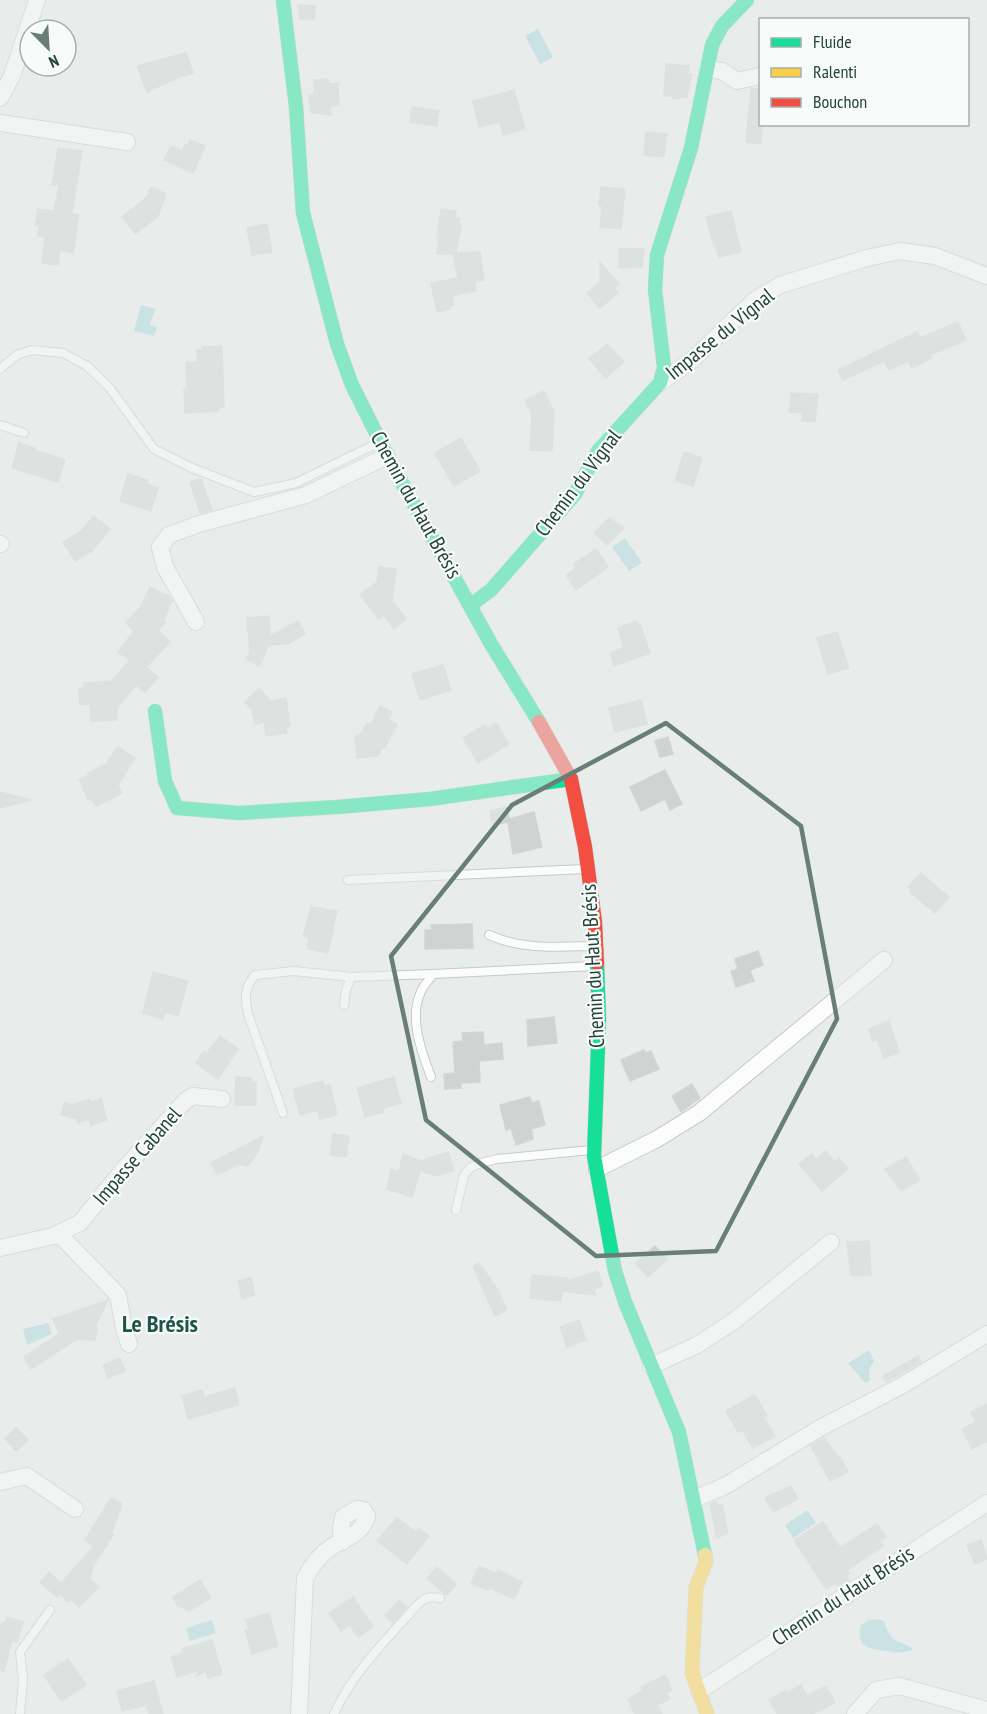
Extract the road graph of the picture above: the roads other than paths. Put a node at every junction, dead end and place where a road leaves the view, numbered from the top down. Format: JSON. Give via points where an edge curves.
{"nodes":[{"id":1,"x":37,"y":0,"type":"edge"},
{"id":2,"x":283,"y":0,"type":"edge"},
{"id":3,"x":747,"y":0,"type":"edge"},
{"id":4,"x":707,"y":69,"type":"junction"},
{"id":5,"x":759,"y":76,"type":"edge"},
{"id":6,"x":0,"y":98,"type":"edge"},
{"id":7,"x":0,"y":123,"type":"edge"},
{"id":8,"x":127,"y":142,"type":"dead end"},
{"id":9,"x":987,"y":276,"type":"edge"},
{"id":10,"x":0,"y":369,"type":"edge"},
{"id":11,"x":660,"y":384,"type":"junction"},
{"id":12,"x":0,"y":425,"type":"edge"},
{"id":13,"x":24,"y":433,"type":"dead end"},
{"id":14,"x":384,"y":449,"type":"junction"},
{"id":15,"x":471,"y":605,"type":"junction"},
{"id":16,"x":196,"y":622,"type":"dead end"},
{"id":17,"x":155,"y":711,"type":"dead end"},
{"id":18,"x":571,"y":779,"type":"junction"},
{"id":19,"x":588,"y":869,"type":"junction"},
{"id":20,"x":348,"y":880,"type":"dead end"},
{"id":21,"x":489,"y":935,"type":"dead end"},
{"id":22,"x":596,"y":946,"type":"junction"},
{"id":23,"x":884,"y":960,"type":"dead end"},
{"id":24,"x":597,"y":965,"type":"junction"},
{"id":25,"x":433,"y":975,"type":"junction"},
{"id":26,"x":351,"y":977,"type":"junction"},
{"id":27,"x":344,"y":1005,"type":"dead end"},
{"id":28,"x":430,"y":1077,"type":"dead end"},
{"id":29,"x":222,"y":1099,"type":"dead end"},
{"id":30,"x":283,"y":1113,"type":"dead end"},
{"id":31,"x":595,"y":1150,"type":"junction"},
{"id":32,"x":597,"y":1169,"type":"junction"},
{"id":33,"x":456,"y":1210,"type":"dead end"},
{"id":34,"x":59,"y":1234,"type":"junction"},
{"id":35,"x":831,"y":1242,"type":"dead end"},
{"id":36,"x":0,"y":1248,"type":"edge"},
{"id":37,"x":987,"y":1334,"type":"edge"},
{"id":38,"x":129,"y":1344,"type":"dead end"},
{"id":39,"x":651,"y":1365,"type":"junction"},
{"id":40,"x":0,"y":1482,"type":"edge"},
{"id":41,"x":694,"y":1499,"type":"junction"},
{"id":42,"x":987,"y":1503,"type":"edge"},
{"id":43,"x":75,"y":1509,"type":"dead end"},
{"id":44,"x":342,"y":1542,"type":"dead end"},
{"id":45,"x":440,"y":1598,"type":"dead end"},
{"id":46,"x":50,"y":1610,"type":"dead end"},
{"id":47,"x":699,"y":1691,"type":"junction"},
{"id":48,"x":987,"y":1710,"type":"edge"},
{"id":49,"x":857,"y":1713,"type":"edge"},
{"id":50,"x":20,"y":1714,"type":"edge"},
{"id":51,"x":299,"y":1714,"type":"edge"},
{"id":52,"x":334,"y":1714,"type":"edge"},
{"id":53,"x":707,"y":1714,"type":"edge"}],
"edges":[{"from":1,"to":6,"type":"street","via":[[12,76]]},
{"from":2,"to":14,"type":"street","name":"Chemin du Haut Brésis","via":[[303,213],[337,344],[352,386]]},
{"from":3,"to":4,"type":"street","via":[[722,26],[712,45]]},
{"from":4,"to":5,"type":"street","via":[[722,71],[737,81]]},
{"from":4,"to":11,"type":"street","via":[[691,148],[657,255],[655,290],[664,367]]},
{"from":7,"to":8,"type":"street"},
{"from":9,"to":11,"type":"street","name":"Impasse du Vignal","via":[[935,256],[900,251],[780,285],[755,300],[692,360]]},
{"from":10,"to":14,"type":"lane","via":[[17,355],[32,350],[63,353],[87,366],[109,387],[154,449],[254,492],[296,483]]},
{"from":11,"to":15,"type":"street","name":"Chemin du Vignal","via":[[598,452],[575,494],[491,590]]},
{"from":12,"to":13,"type":"lane"},
{"from":14,"to":15,"type":"street","name":"Chemin du Haut Brésis"},
{"from":14,"to":16,"type":"street","via":[[306,495],[169,535],[160,548],[165,567]]},
{"from":15,"to":18,"type":"street","name":"Chemin du Haut Brésis"},
{"from":17,"to":18,"type":"street","via":[[165,781],[177,808],[239,813],[337,807],[430,799]]},
{"from":18,"to":19,"type":"street","name":"Chemin du Haut Brésis"},
{"from":19,"to":20,"type":"lane"},
{"from":19,"to":22,"type":"street","name":"Chemin du Haut Brésis"},
{"from":21,"to":22,"type":"lane","via":[[522,945]]},
{"from":22,"to":24,"type":"street","name":"Chemin du Haut Brésis"},
{"from":23,"to":32,"type":"street","via":[[699,1113]]},
{"from":24,"to":25,"type":"lane"},
{"from":24,"to":31,"type":"street","name":"Chemin du Haut Brésis"},
{"from":25,"to":26,"type":"lane"},
{"from":25,"to":28,"type":"lane","via":[[420,993],[415,1016]]},
{"from":26,"to":27,"type":"lane"},
{"from":26,"to":30,"type":"lane","via":[[273,972],[255,975],[246,990],[248,1014]]},
{"from":29,"to":34,"type":"street","name":"Impasse Cabanel","via":[[193,1096],[185,1101],[80,1223]]},
{"from":31,"to":32,"type":"street","name":"Chemin du Haut Brésis"},
{"from":31,"to":33,"type":"lane","via":[[480,1163],[464,1175]]},
{"from":32,"to":39,"type":"street","name":"Chemin du Haut Brésis","via":[[615,1271]]},
{"from":34,"to":36,"type":"street","name":"Impasse Cabanel"},
{"from":34,"to":38,"type":"street","via":[[118,1296]]},
{"from":35,"to":39,"type":"street","via":[[734,1321],[697,1345]]},
{"from":37,"to":41,"type":"street","via":[[725,1486]]},
{"from":39,"to":41,"type":"street","name":"Chemin du Haut Brésis","via":[[679,1432]]},
{"from":40,"to":43,"type":"street","via":[[27,1476]]},
{"from":41,"to":47,"type":"street","name":"Chemin du Haut Brésis","via":[[705,1562],[696,1587],[692,1673]]},
{"from":42,"to":47,"type":"street","name":"Chemin du Haut Brésis"},
{"from":44,"to":51,"type":"street","via":[[313,1563],[305,1578]]},
{"from":45,"to":52,"type":"lane","via":[[432,1596],[418,1604],[344,1693]]},
{"from":46,"to":50,"type":"lane","via":[[20,1652]]},
{"from":47,"to":53,"type":"street","name":"Chemin du Haut Brésis"},
{"from":48,"to":49,"type":"street","via":[[899,1686],[876,1690]]}]}
